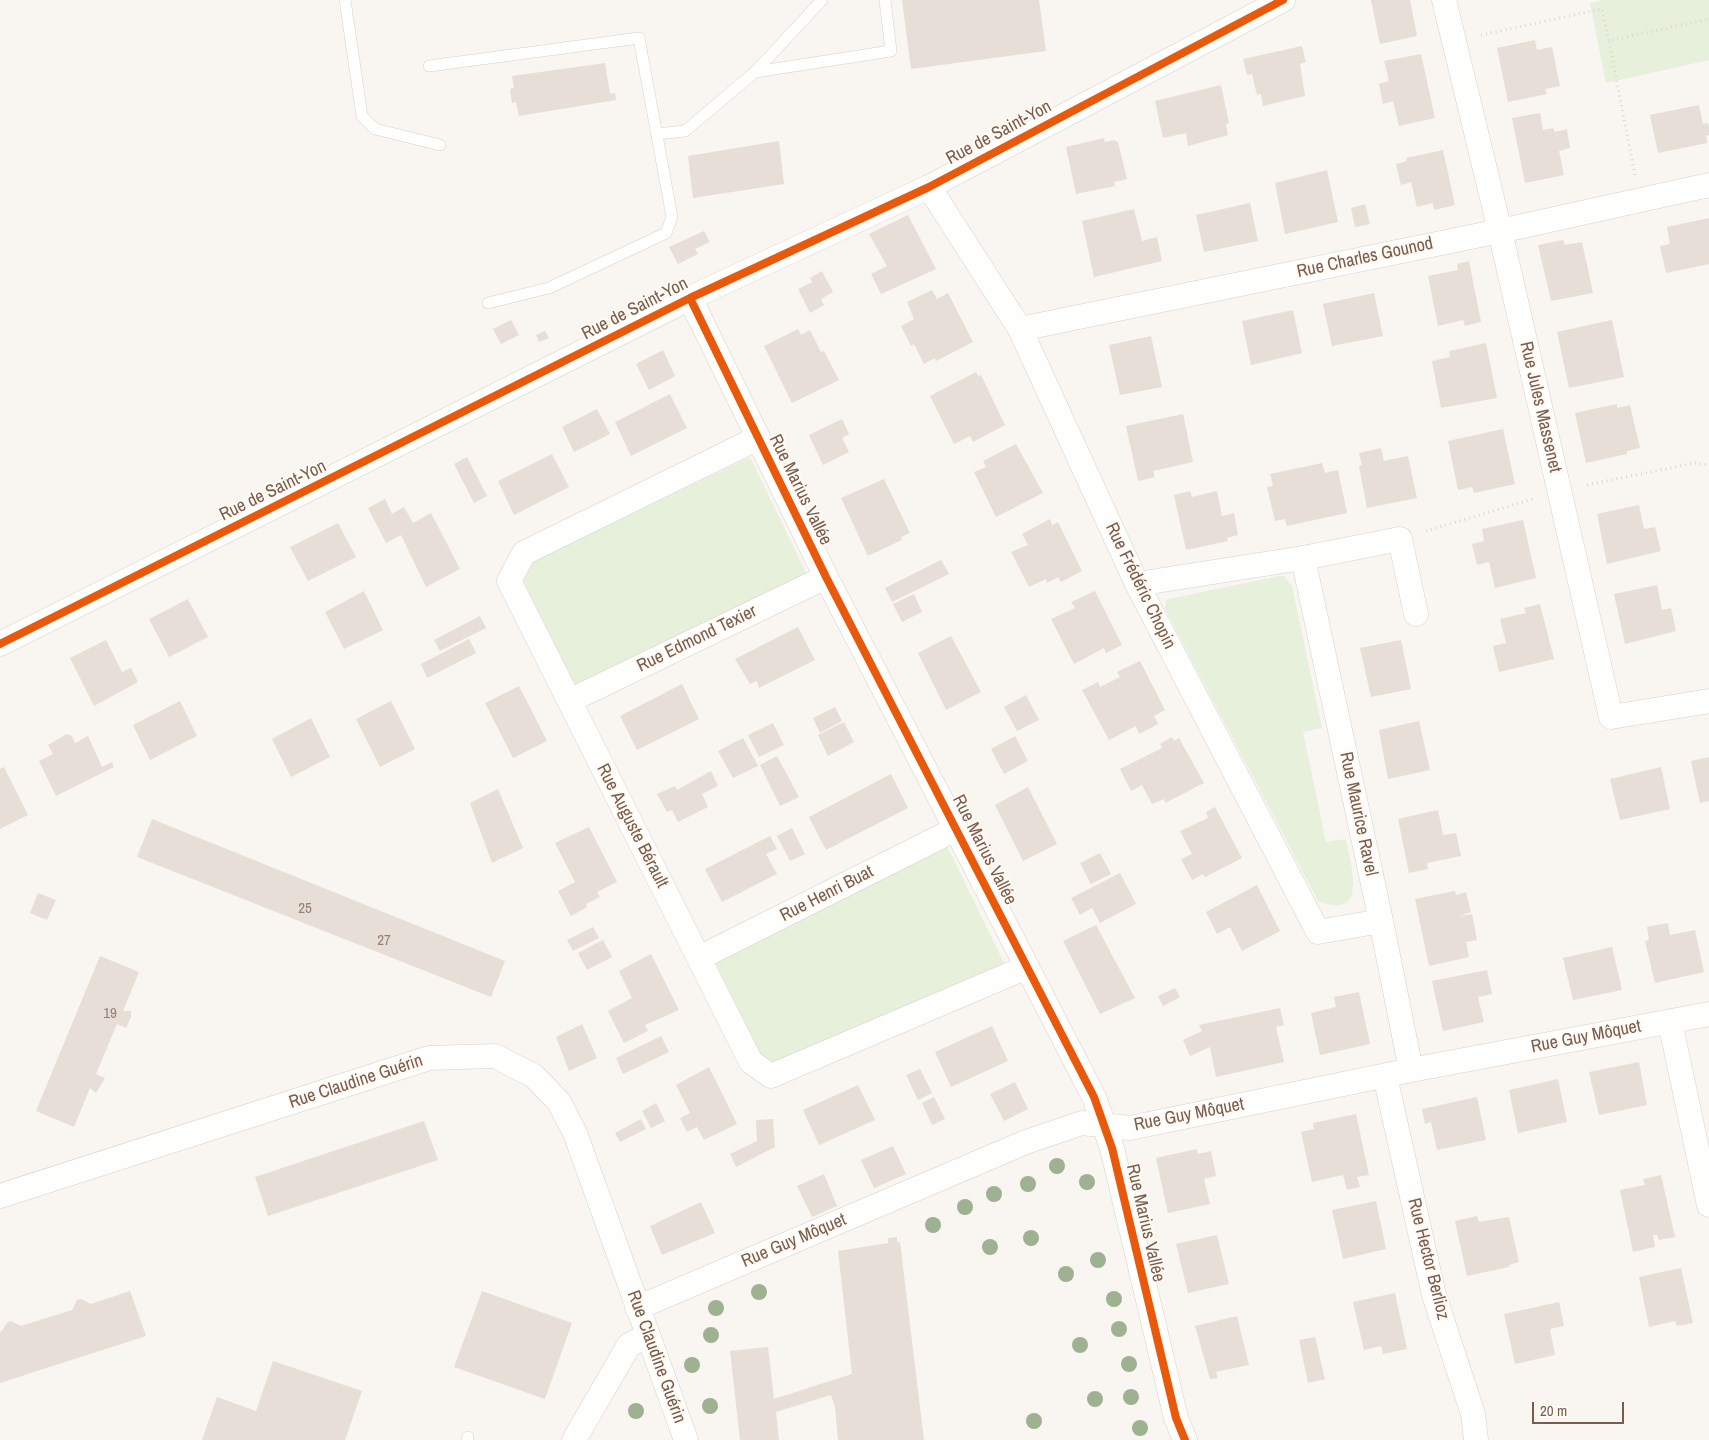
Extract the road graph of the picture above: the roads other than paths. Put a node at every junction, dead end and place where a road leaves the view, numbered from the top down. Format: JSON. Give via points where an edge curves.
{"nodes":[{"id":1,"x":345,"y":0,"type":"edge"},
{"id":2,"x":822,"y":0,"type":"edge"},
{"id":3,"x":885,"y":0,"type":"edge"},
{"id":4,"x":1283,"y":0,"type":"edge"},
{"id":5,"x":1444,"y":0,"type":"edge"},
{"id":6,"x":429,"y":66,"type":"dead end"},
{"id":7,"x":755,"y":72,"type":"junction"},
{"id":8,"x":657,"y":134,"type":"junction"},
{"id":9,"x":440,"y":145,"type":"dead end"},
{"id":10,"x":1709,"y":185,"type":"edge"},
{"id":11,"x":929,"y":187,"type":"junction"},
{"id":12,"x":1500,"y":231,"type":"junction"},
{"id":13,"x":690,"y":298,"type":"junction"},
{"id":14,"x":488,"y":303,"type":"dead end"},
{"id":15,"x":1020,"y":329,"type":"junction"},
{"id":16,"x":758,"y":438,"type":"junction"},
{"id":17,"x":1302,"y":558,"type":"junction"},
{"id":18,"x":826,"y":577,"type":"junction"},
{"id":19,"x":1137,"y":584,"type":"junction"},
{"id":20,"x":1416,"y":614,"type":"dead end"},
{"id":21,"x":0,"y":644,"type":"edge"},
{"id":22,"x":569,"y":701,"type":"junction"},
{"id":23,"x":1709,"y":701,"type":"edge"},
{"id":24,"x":956,"y":829,"type":"junction"},
{"id":25,"x":1381,"y":921,"type":"junction"},
{"id":26,"x":699,"y":958,"type":"junction"},
{"id":27,"x":1027,"y":967,"type":"junction"},
{"id":28,"x":1709,"y":1014,"type":"edge"},
{"id":29,"x":1670,"y":1022,"type":"junction"},
{"id":30,"x":1411,"y":1070,"type":"junction"},
{"id":31,"x":1385,"y":1076,"type":"junction"},
{"id":32,"x":1104,"y":1124,"type":"junction"},
{"id":33,"x":0,"y":1196,"type":"edge"},
{"id":34,"x":1709,"y":1205,"type":"edge"},
{"id":35,"x":637,"y":1308,"type":"junction"},
{"id":36,"x":647,"y":1336,"type":"junction"},
{"id":37,"x":574,"y":1440,"type":"edge"},
{"id":38,"x":686,"y":1440,"type":"edge"},
{"id":39,"x":1185,"y":1440,"type":"edge"},
{"id":40,"x":1476,"y":1440,"type":"edge"}],
"edges":[{"from":1,"to":9,"type":"lane","via":[[362,116],[375,129]]},
{"from":2,"to":7,"type":"lane"},
{"from":3,"to":7,"type":"lane","via":[[891,51]]},
{"from":4,"to":11,"type":"street","name":"Rue de Saint-Yon"},
{"from":5,"to":12,"type":"street","name":"Rue Jules Massenet"},
{"from":6,"to":8,"type":"lane","via":[[639,38]]},
{"from":7,"to":8,"type":"lane","via":[[685,131]]},
{"from":8,"to":14,"type":"lane","via":[[672,217],[666,234],[549,288]]},
{"from":10,"to":12,"type":"street","name":"Rue Charles Gounod"},
{"from":11,"to":13,"type":"street","name":"Rue de Saint-Yon"},
{"from":11,"to":15,"type":"street","name":"Rue Frédéric Chopin"},
{"from":12,"to":15,"type":"street","name":"Rue Charles Gounod"},
{"from":12,"to":23,"type":"street","name":"Rue Jules Massenet","via":[[1611,717]]},
{"from":13,"to":16,"type":"street","name":"Rue Marius Vallée"},
{"from":13,"to":21,"type":"street","name":"Rue de Saint-Yon"},
{"from":15,"to":19,"type":"street","name":"Rue Frédéric Chopin"},
{"from":16,"to":18,"type":"street","name":"Rue Marius Vallée"},
{"from":16,"to":22,"type":"street","name":"Rue Auguste Bérault","via":[[524,553],[509,581]]},
{"from":17,"to":19,"type":"street"},
{"from":17,"to":20,"type":"street","via":[[1400,538]]},
{"from":17,"to":25,"type":"street","name":"Rue Maurice Ravel"},
{"from":18,"to":22,"type":"street","name":"Rue Edmond Texier"},
{"from":18,"to":24,"type":"street","name":"Rue Marius Vallée"},
{"from":19,"to":25,"type":"street","name":"Rue Frédéric Chopin","via":[[1318,932]]},
{"from":22,"to":26,"type":"street","name":"Rue Auguste Bérault"},
{"from":24,"to":26,"type":"street","name":"Rue Henri Buat"},
{"from":24,"to":27,"type":"street","name":"Rue Marius Vallée"},
{"from":25,"to":30,"type":"street","name":"Rue Maurice Ravel"},
{"from":26,"to":27,"type":"street","name":"Rue Auguste Bérault","via":[[751,1062],[772,1076]]},
{"from":27,"to":32,"type":"street","name":"Rue Marius Vallée","via":[[1094,1097]]},
{"from":28,"to":29,"type":"street","name":"Rue Guy Môquet"},
{"from":29,"to":30,"type":"street","name":"Rue Guy Môquet"},
{"from":29,"to":34,"type":"street"},
{"from":30,"to":31,"type":"street","name":"Rue Guy Môquet"},
{"from":31,"to":32,"type":"street","name":"Rue Guy Môquet","via":[[1130,1128]]},
{"from":31,"to":40,"type":"street","name":"Rue Hector Berlioz","via":[[1434,1295],[1472,1414]]},
{"from":32,"to":35,"type":"street","name":"Rue Guy Môquet","via":[[1082,1123],[1026,1142]]},
{"from":32,"to":39,"type":"street","name":"Rue Marius Vallée","via":[[1176,1418]]},
{"from":33,"to":35,"type":"street","name":"Rue Claudine Guérin","via":[[429,1058],[495,1056],[534,1076],[559,1102],[575,1133]]},
{"from":35,"to":36,"type":"street","name":"Rue Claudine Guérin"},
{"from":36,"to":37,"type":"street","via":[[629,1345]]},
{"from":36,"to":38,"type":"street","name":"Rue Claudine Guérin"}]}
